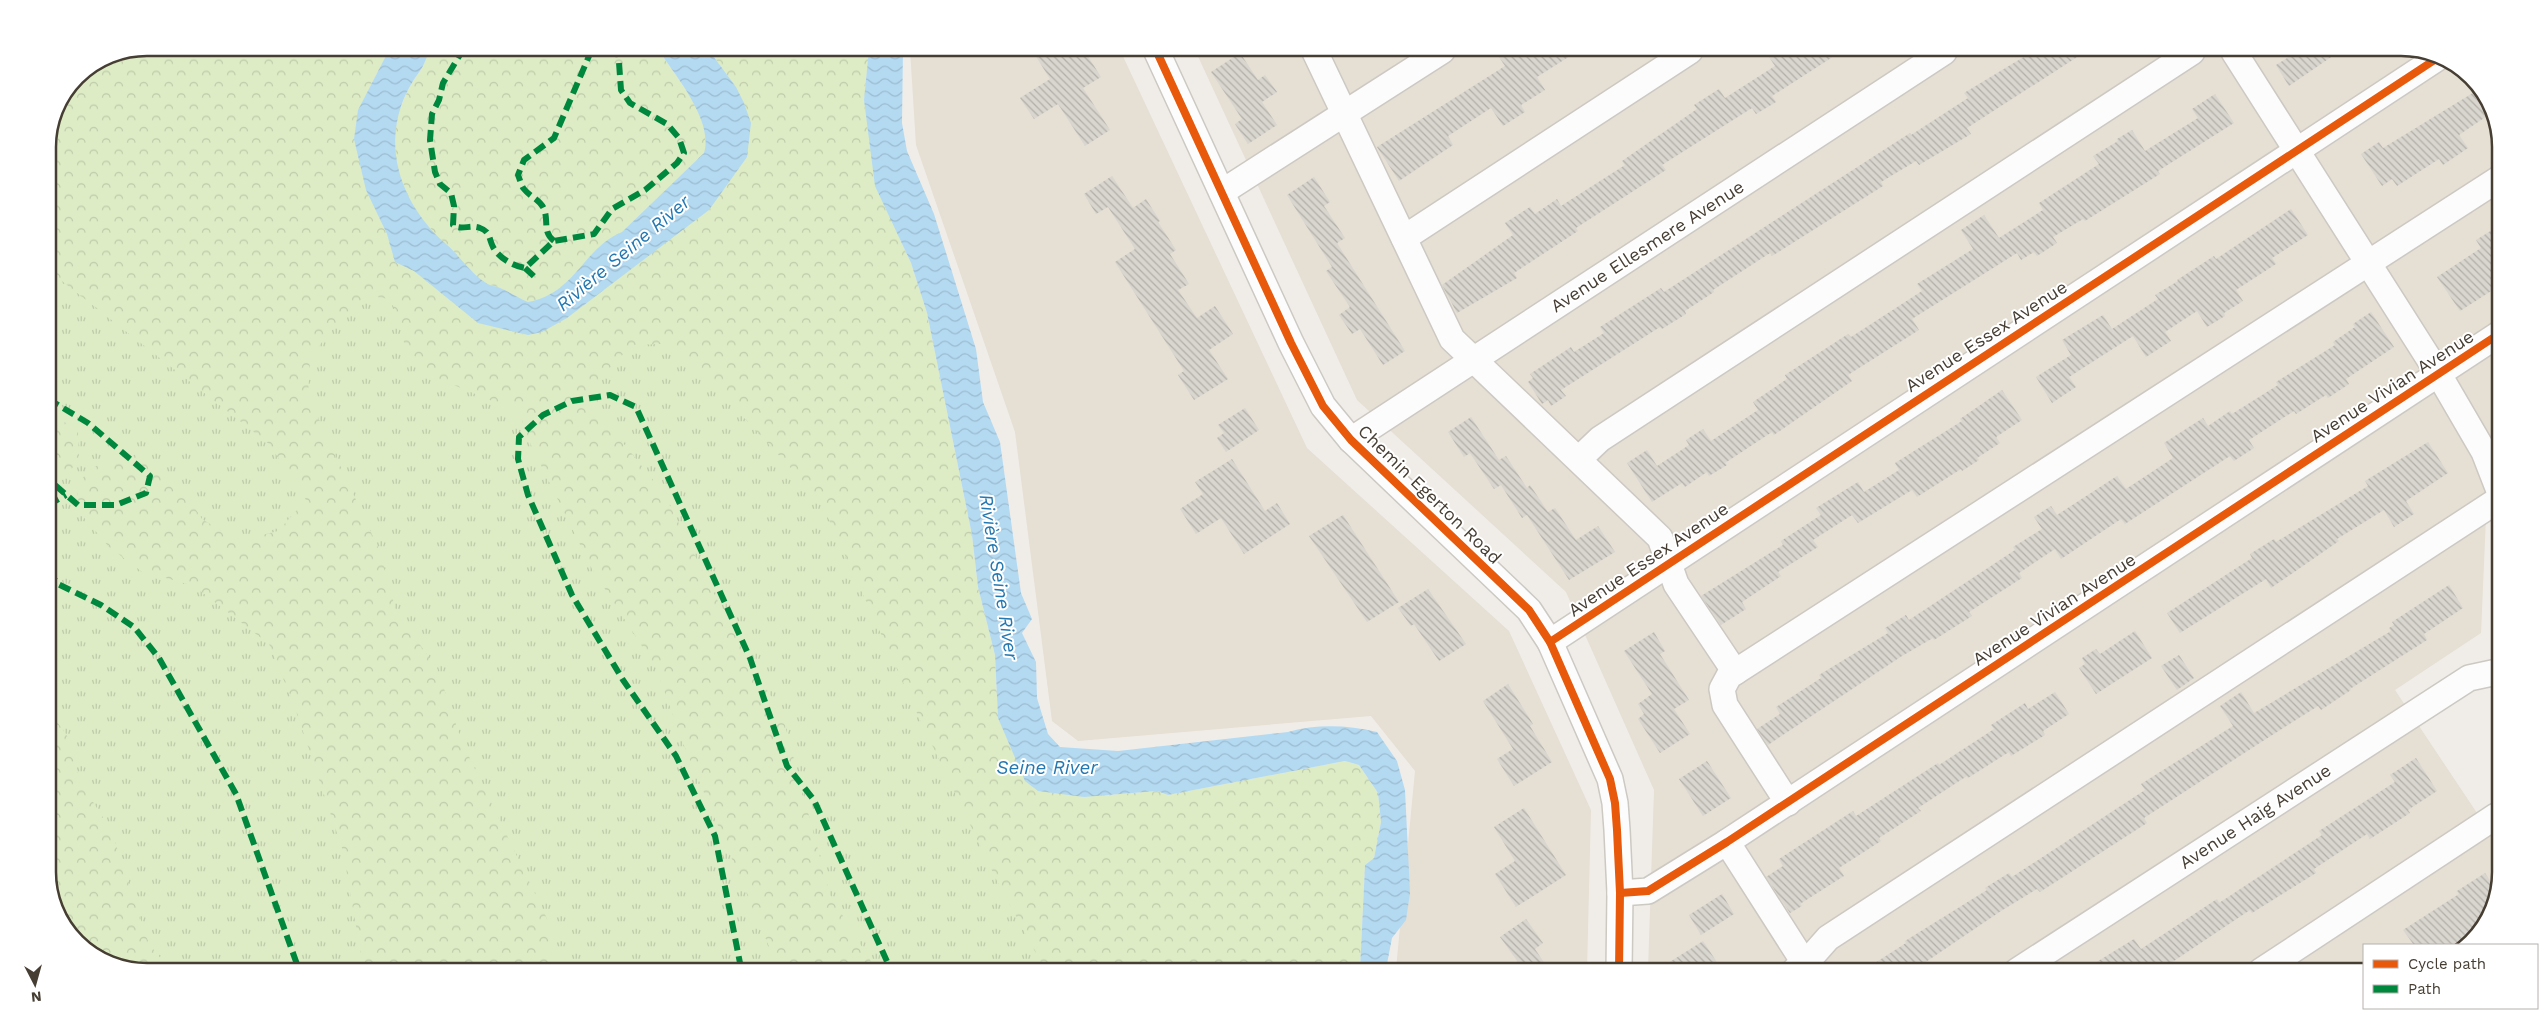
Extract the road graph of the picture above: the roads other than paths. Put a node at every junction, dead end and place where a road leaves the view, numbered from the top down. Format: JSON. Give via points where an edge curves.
{"nodes":[{"id":1,"x":1159,"y":56,"type":"edge"},
{"id":2,"x":1317,"y":56,"type":"edge"},
{"id":3,"x":1433,"y":56,"type":"edge"},
{"id":4,"x":1682,"y":56,"type":"edge"},
{"id":5,"x":1938,"y":56,"type":"edge"},
{"id":6,"x":2186,"y":56,"type":"edge"},
{"id":7,"x":2237,"y":56,"type":"edge"},
{"id":8,"x":2432,"y":62,"type":"edge"},
{"id":9,"x":1345,"y":113,"type":"junction"},
{"id":10,"x":2298,"y":149,"type":"junction"},
{"id":11,"x":2492,"y":183,"type":"edge"},
{"id":12,"x":1222,"y":192,"type":"junction"},
{"id":13,"x":1404,"y":238,"type":"junction"},
{"id":14,"x":2368,"y":264,"type":"junction"},
{"id":15,"x":2492,"y":339,"type":"edge"},
{"id":16,"x":1474,"y":359,"type":"junction"},
{"id":17,"x":2438,"y":374,"type":"junction"},
{"id":18,"x":1351,"y":440,"type":"junction"},
{"id":19,"x":1579,"y":460,"type":"junction"},
{"id":20,"x":2492,"y":473,"type":"edge"},
{"id":21,"x":2492,"y":504,"type":"edge"},
{"id":22,"x":1670,"y":562,"type":"junction"},
{"id":23,"x":1550,"y":642,"type":"junction"},
{"id":24,"x":1735,"y":672,"type":"junction"},
{"id":25,"x":2492,"y":673,"type":"edge"},
{"id":26,"x":1788,"y":803,"type":"junction"},
{"id":27,"x":2492,"y":819,"type":"edge"},
{"id":28,"x":1727,"y":842,"type":"junction"},
{"id":29,"x":1620,"y":893,"type":"junction"},
{"id":30,"x":1619,"y":963,"type":"edge"},
{"id":31,"x":1798,"y":963,"type":"edge"},
{"id":32,"x":1804,"y":963,"type":"edge"},
{"id":33,"x":2029,"y":963,"type":"edge"},
{"id":34,"x":2273,"y":963,"type":"edge"}],
"edges":[{"from":1,"to":12,"type":"street","name":"Chemin Egerton Road"},
{"from":2,"to":9,"type":"street"},
{"from":3,"to":9,"type":"street"},
{"from":4,"to":13,"type":"street"},
{"from":5,"to":16,"type":"street","name":"Avenue Ellesmere Avenue"},
{"from":6,"to":19,"type":"street","via":[[1600,439]]},
{"from":7,"to":10,"type":"street"},
{"from":8,"to":10,"type":"street","name":"Avenue Essex Avenue"},
{"from":9,"to":12,"type":"street"},
{"from":9,"to":13,"type":"street"},
{"from":10,"to":14,"type":"street"},
{"from":10,"to":22,"type":"street","name":"Avenue Essex Avenue"},
{"from":11,"to":14,"type":"street"},
{"from":12,"to":18,"type":"street","name":"Chemin Egerton Road","via":[[1323,406]]},
{"from":13,"to":16,"type":"street","via":[[1452,339]]},
{"from":14,"to":17,"type":"street"},
{"from":14,"to":24,"type":"street"},
{"from":15,"to":17,"type":"street","name":"Avenue Vivian Avenue"},
{"from":16,"to":18,"type":"street","name":"Avenue Ellesmere Avenue"},
{"from":16,"to":19,"type":"street"},
{"from":17,"to":20,"type":"street","via":[[2484,452]]},
{"from":17,"to":26,"type":"street","name":"Avenue Vivian Avenue"},
{"from":18,"to":23,"type":"street","name":"Chemin Egerton Road","via":[[1528,610]]},
{"from":19,"to":22,"type":"street","via":[[1660,538]]},
{"from":21,"to":32,"type":"street","via":[[1828,938]]},
{"from":22,"to":23,"type":"street","name":"Avenue Essex Avenue"},
{"from":22,"to":24,"type":"street","via":[[1676,584]]},
{"from":23,"to":29,"type":"street","name":"Chemin Egerton Road","via":[[1610,779],[1616,803]]},
{"from":24,"to":26,"type":"street","via":[[1722,689],[1725,705]]},
{"from":25,"to":33,"type":"street","name":"Avenue Haig Avenue","via":[[2469,678]]},
{"from":26,"to":28,"type":"street","name":"Avenue Vivian Avenue"},
{"from":27,"to":34,"type":"street"},
{"from":28,"to":29,"type":"street","name":"Avenue Vivian Avenue","via":[[1648,891]]},
{"from":28,"to":31,"type":"street"},
{"from":29,"to":30,"type":"street","name":"Chemin Egerton Road"}]}
